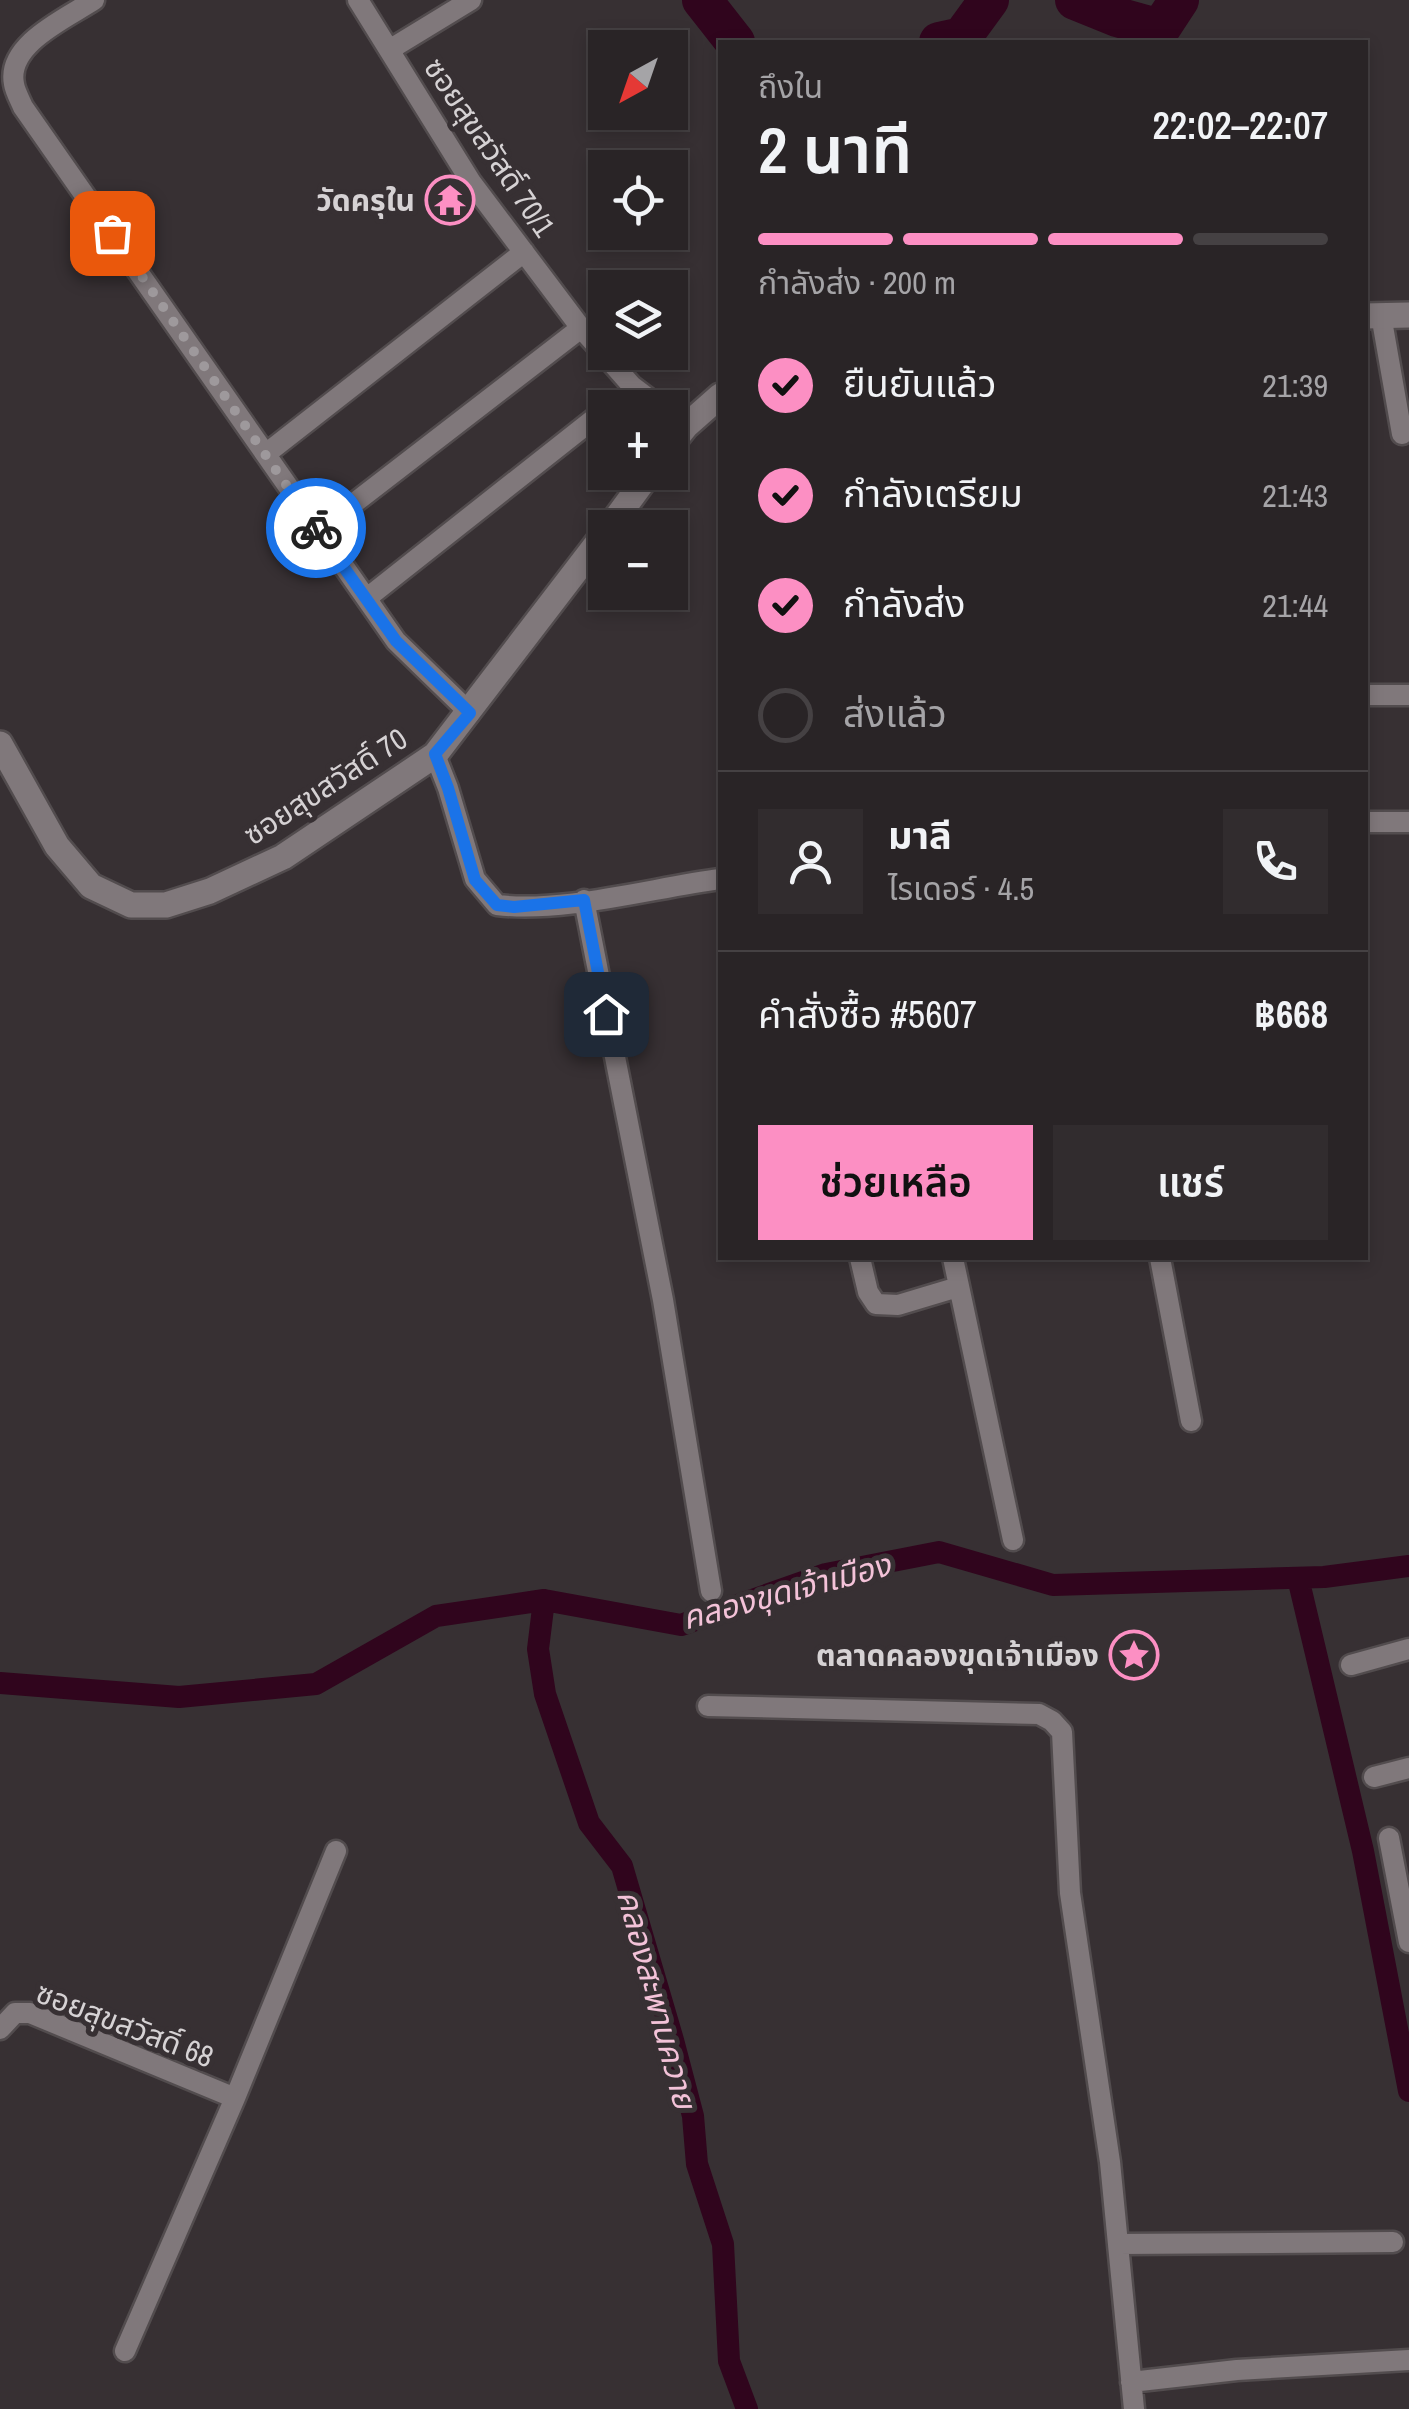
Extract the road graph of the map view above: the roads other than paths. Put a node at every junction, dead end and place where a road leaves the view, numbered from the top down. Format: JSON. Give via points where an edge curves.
{"nodes":[{"id":1,"x":94,"y":0,"type":"edge"},
{"id":2,"x":358,"y":0,"type":"edge"},
{"id":3,"x":471,"y":0,"type":"edge"},
{"id":4,"x":389,"y":50,"type":"junction"},
{"id":5,"x":524,"y":252,"type":"junction"},
{"id":6,"x":1373,"y":316,"type":"edge"},
{"id":7,"x":1409,"y":316,"type":"edge"},
{"id":8,"x":580,"y":328,"type":"junction"},
{"id":9,"x":632,"y":386,"type":"junction"},
{"id":10,"x":627,"y":390,"type":"edge"},
{"id":11,"x":637,"y":390,"type":"edge"},
{"id":12,"x":718,"y":397,"type":"edge"},
{"id":13,"x":688,"y":419,"type":"edge"},
{"id":14,"x":588,"y":423,"type":"edge"},
{"id":15,"x":1402,"y":434,"type":"dead end"},
{"id":16,"x":267,"y":453,"type":"junction"},
{"id":17,"x":318,"y":531,"type":"junction"},
{"id":18,"x":588,"y":555,"type":"edge"},
{"id":19,"x":367,"y":598,"type":"junction"},
{"id":20,"x":1409,"y":694,"type":"edge"},
{"id":21,"x":1368,"y":695,"type":"edge"},
{"id":22,"x":470,"y":713,"type":"junction"},
{"id":23,"x":0,"y":744,"type":"edge"},
{"id":24,"x":435,"y":754,"type":"junction"},
{"id":25,"x":1368,"y":822,"type":"edge"},
{"id":26,"x":1409,"y":822,"type":"edge"},
{"id":27,"x":718,"y":879,"type":"edge"},
{"id":28,"x":584,"y":900,"type":"junction"},
{"id":29,"x":860,"y":1260,"type":"edge"},
{"id":30,"x":953,"y":1260,"type":"edge"},
{"id":31,"x":1160,"y":1260,"type":"edge"},
{"id":32,"x":958,"y":1287,"type":"junction"},
{"id":33,"x":1191,"y":1421,"type":"dead end"},
{"id":34,"x":1013,"y":1540,"type":"dead end"},
{"id":35,"x":711,"y":1591,"type":"dead end"},
{"id":36,"x":1409,"y":1649,"type":"edge"},
{"id":37,"x":1351,"y":1664,"type":"dead end"},
{"id":38,"x":708,"y":1706,"type":"dead end"},
{"id":39,"x":1409,"y":1768,"type":"edge"},
{"id":40,"x":1374,"y":1777,"type":"dead end"},
{"id":41,"x":1389,"y":1838,"type":"dead end"},
{"id":42,"x":336,"y":1851,"type":"dead end"},
{"id":43,"x":1409,"y":1942,"type":"edge"},
{"id":44,"x":0,"y":2030,"type":"edge"},
{"id":45,"x":235,"y":2098,"type":"junction"},
{"id":46,"x":1393,"y":2242,"type":"dead end"},
{"id":47,"x":1118,"y":2244,"type":"junction"},
{"id":48,"x":125,"y":2351,"type":"dead end"},
{"id":49,"x":1409,"y":2360,"type":"edge"},
{"id":50,"x":1131,"y":2382,"type":"junction"},
{"id":51,"x":1134,"y":2409,"type":"edge"}],
"edges":[{"from":1,"to":16,"type":"street","via":[[24,50],[13,84]]},
{"from":2,"to":4,"type":"street","name":"ซอยสุขสวัสดิ์ 70/1"},
{"from":3,"to":4,"type":"street"},
{"from":4,"to":5,"type":"street","name":"ซอยสุขสวัสดิ์ 70/1","via":[[471,182]]},
{"from":5,"to":8,"type":"street","name":"ซอยสุขสวัสดิ์ 70/1"},
{"from":5,"to":16,"type":"street"},
{"from":6,"to":7,"type":"street"},
{"from":6,"to":15,"type":"street"},
{"from":8,"to":9,"type":"street","name":"ซอยสุขสวัสดิ์ 70/1"},
{"from":8,"to":17,"type":"street"},
{"from":9,"to":10,"type":"street"},
{"from":9,"to":11,"type":"street","name":"ซอยสุขสวัสดิ์ 70/1"},
{"from":12,"to":13,"type":"street"},
{"from":14,"to":19,"type":"street"},
{"from":16,"to":17,"type":"street"},
{"from":17,"to":19,"type":"street"},
{"from":18,"to":22,"type":"street","name":"ซอยสุขสวัสดิ์ 70"},
{"from":19,"to":22,"type":"street","via":[[396,641]]},
{"from":20,"to":21,"type":"street"},
{"from":22,"to":24,"type":"street","name":"ซอยสุขสวัสดิ์ 70"},
{"from":23,"to":24,"type":"street","name":"ซอยสุขสวัสดิ์ 70","via":[[57,846],[91,886],[131,905],[166,906],[283,857]]},
{"from":24,"to":28,"type":"street","via":[[483,893],[497,905],[514,907]]},
{"from":25,"to":26,"type":"street"},
{"from":27,"to":28,"type":"street"},
{"from":28,"to":35,"type":"street"},
{"from":29,"to":32,"type":"street","via":[[876,1304],[898,1305]]},
{"from":30,"to":32,"type":"street"},
{"from":31,"to":33,"type":"street"},
{"from":32,"to":34,"type":"street"},
{"from":36,"to":37,"type":"street"},
{"from":38,"to":47,"type":"street","via":[[1039,1714],[1062,1732],[1070,1893]]},
{"from":39,"to":40,"type":"street"},
{"from":41,"to":43,"type":"street"},
{"from":42,"to":45,"type":"street"},
{"from":44,"to":45,"type":"street","name":"ซอยสุขสวัสดิ์ 68","via":[[15,2012],[30,2013]]},
{"from":45,"to":48,"type":"street"},
{"from":46,"to":47,"type":"street"},
{"from":47,"to":50,"type":"street"},
{"from":49,"to":50,"type":"street"},
{"from":50,"to":51,"type":"street"}]}
